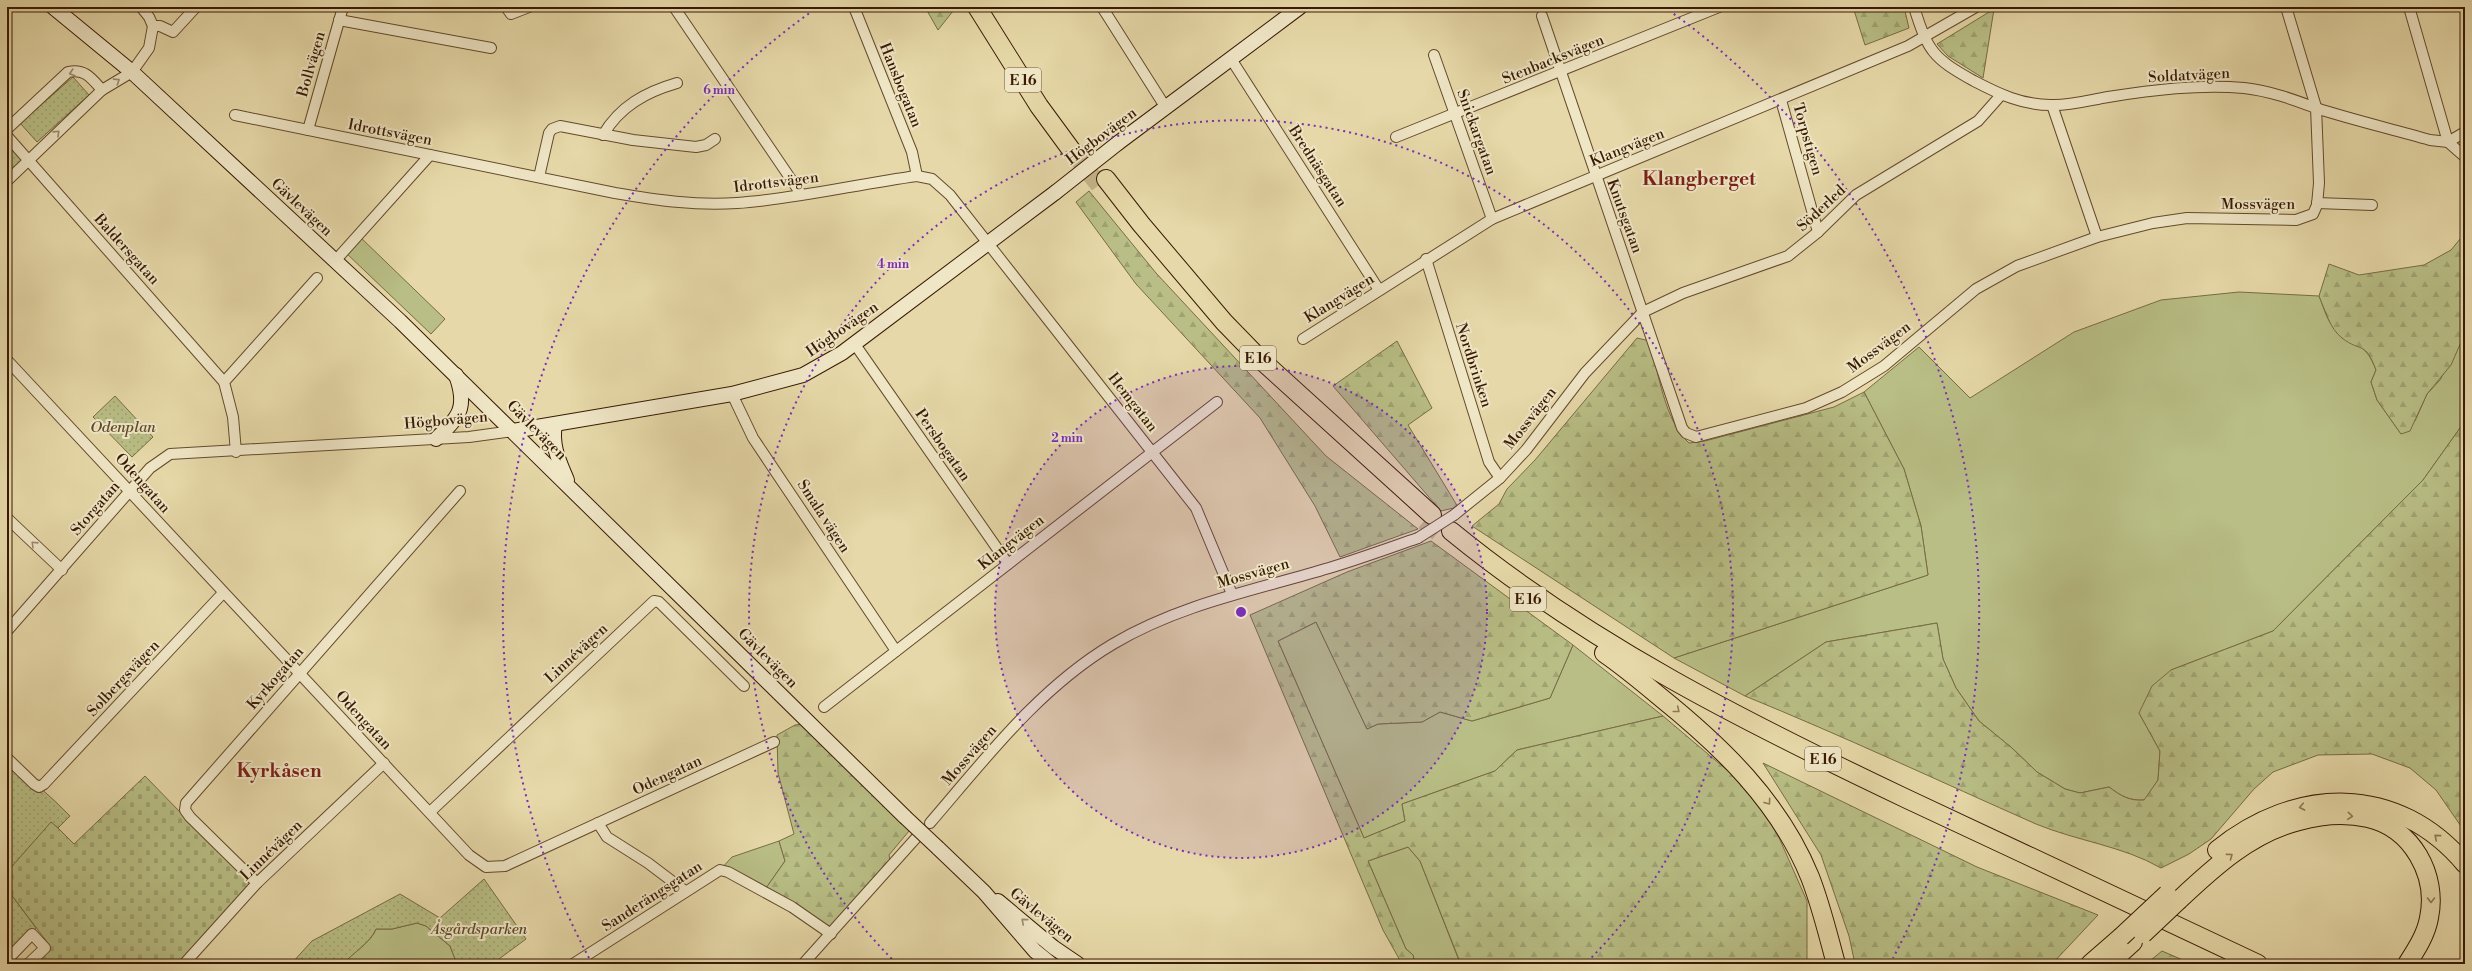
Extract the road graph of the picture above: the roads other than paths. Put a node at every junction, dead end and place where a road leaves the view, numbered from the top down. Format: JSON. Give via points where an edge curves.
{"nodes":[{"id":1,"x":53,"y":7,"type":"edge"},
{"id":2,"x":141,"y":7,"type":"edge"},
{"id":3,"x":196,"y":7,"type":"edge"},
{"id":4,"x":343,"y":7,"type":"edge"},
{"id":5,"x":506,"y":7,"type":"edge"},
{"id":6,"x":529,"y":7,"type":"edge"},
{"id":7,"x":674,"y":7,"type":"edge"},
{"id":8,"x":854,"y":7,"type":"edge"},
{"id":9,"x":977,"y":7,"type":"edge"},
{"id":10,"x":988,"y":7,"type":"edge"},
{"id":11,"x":1102,"y":7,"type":"edge"},
{"id":12,"x":1300,"y":7,"type":"edge"},
{"id":13,"x":1719,"y":7,"type":"edge"},
{"id":14,"x":1914,"y":7,"type":"edge"},
{"id":15,"x":1976,"y":7,"type":"edge"},
{"id":16,"x":2286,"y":7,"type":"edge"},
{"id":17,"x":2409,"y":7,"type":"edge"},
{"id":18,"x":1542,"y":16,"type":"dead end"},
{"id":19,"x":340,"y":20,"type":"junction"},
{"id":20,"x":152,"y":26,"type":"junction"},
{"id":21,"x":1924,"y":37,"type":"junction"},
{"id":22,"x":491,"y":48,"type":"dead end"},
{"id":23,"x":1434,"y":55,"type":"dead end"},
{"id":24,"x":1231,"y":59,"type":"junction"},
{"id":25,"x":132,"y":72,"type":"junction"},
{"id":26,"x":1561,"y":72,"type":"junction"},
{"id":27,"x":677,"y":83,"type":"dead end"},
{"id":28,"x":102,"y":90,"type":"junction"},
{"id":29,"x":2000,"y":95,"type":"junction"},
{"id":30,"x":1781,"y":100,"type":"junction"},
{"id":31,"x":2052,"y":105,"type":"junction"},
{"id":32,"x":1166,"y":108,"type":"junction"},
{"id":33,"x":2316,"y":108,"type":"junction"},
{"id":34,"x":236,"y":115,"type":"dead end"},
{"id":35,"x":1454,"y":115,"type":"junction"},
{"id":36,"x":7,"y":129,"type":"edge"},
{"id":37,"x":308,"y":130,"type":"junction"},
{"id":38,"x":2465,"y":132,"type":"edge"},
{"id":39,"x":603,"y":135,"type":"junction"},
{"id":40,"x":7,"y":136,"type":"edge"},
{"id":41,"x":1396,"y":137,"type":"dead end"},
{"id":42,"x":715,"y":139,"type":"dead end"},
{"id":43,"x":2448,"y":142,"type":"junction"},
{"id":44,"x":430,"y":155,"type":"junction"},
{"id":45,"x":2465,"y":157,"type":"edge"},
{"id":46,"x":28,"y":160,"type":"junction"},
{"id":47,"x":918,"y":176,"type":"junction"},
{"id":48,"x":1595,"y":176,"type":"junction"},
{"id":49,"x":539,"y":177,"type":"junction"},
{"id":50,"x":7,"y":181,"type":"edge"},
{"id":51,"x":1102,"y":182,"type":"tunnel mouth"},
{"id":52,"x":801,"y":194,"type":"junction"},
{"id":53,"x":2317,"y":203,"type":"junction"},
{"id":54,"x":2372,"y":205,"type":"dead end"},
{"id":55,"x":1492,"y":218,"type":"junction"},
{"id":56,"x":1818,"y":232,"type":"junction"},
{"id":57,"x":2096,"y":237,"type":"junction"},
{"id":58,"x":988,"y":243,"type":"junction"},
{"id":59,"x":1426,"y":259,"type":"junction"},
{"id":60,"x":335,"y":261,"type":"junction"},
{"id":61,"x":318,"y":278,"type":"dead end"},
{"id":62,"x":1379,"y":290,"type":"junction"},
{"id":63,"x":1643,"y":312,"type":"junction"},
{"id":64,"x":1303,"y":339,"type":"dead end"},
{"id":65,"x":854,"y":343,"type":"junction"},
{"id":66,"x":7,"y":360,"type":"edge"},
{"id":67,"x":456,"y":375,"type":"junction"},
{"id":68,"x":224,"y":382,"type":"junction"},
{"id":69,"x":732,"y":394,"type":"junction"},
{"id":70,"x":1217,"y":402,"type":"dead end"},
{"id":71,"x":555,"y":425,"type":"junction"},
{"id":72,"x":513,"y":430,"type":"junction"},
{"id":73,"x":436,"y":439,"type":"junction"},
{"id":74,"x":1152,"y":451,"type":"junction"},
{"id":75,"x":236,"y":452,"type":"junction"},
{"id":76,"x":1500,"y":478,"type":"junction"},
{"id":77,"x":569,"y":486,"type":"junction"},
{"id":78,"x":130,"y":490,"type":"junction"},
{"id":79,"x":460,"y":491,"type":"dead end"},
{"id":80,"x":7,"y":518,"type":"edge"},
{"id":81,"x":1428,"y":518,"type":"tunnel mouth"},
{"id":82,"x":1450,"y":528,"type":"junction"},
{"id":83,"x":1008,"y":564,"type":"junction"},
{"id":84,"x":62,"y":570,"type":"junction"},
{"id":85,"x":223,"y":593,"type":"junction"},
{"id":86,"x":1232,"y":594,"type":"junction"},
{"id":87,"x":7,"y":631,"type":"edge"},
{"id":88,"x":896,"y":652,"type":"junction"},
{"id":89,"x":1614,"y":659,"type":"junction"},
{"id":90,"x":299,"y":673,"type":"junction"},
{"id":91,"x":744,"y":686,"type":"dead end"},
{"id":92,"x":824,"y":707,"type":"dead end"},
{"id":93,"x":774,"y":742,"type":"dead end"},
{"id":94,"x":7,"y":758,"type":"edge"},
{"id":95,"x":384,"y":763,"type":"junction"},
{"id":96,"x":430,"y":812,"type":"junction"},
{"id":97,"x":598,"y":823,"type":"junction"},
{"id":98,"x":930,"y":823,"type":"dead end"},
{"id":99,"x":916,"y":838,"type":"dead end"},
{"id":100,"x":2465,"y":864,"type":"edge"},
{"id":101,"x":256,"y":883,"type":"junction"},
{"id":102,"x":685,"y":891,"type":"junction"},
{"id":103,"x":984,"y":892,"type":"junction"},
{"id":104,"x":2173,"y":897,"type":"junction"},
{"id":105,"x":831,"y":934,"type":"junction"},
{"id":106,"x":2127,"y":940,"type":"junction"},
{"id":107,"x":7,"y":960,"type":"edge"},
{"id":108,"x":28,"y":964,"type":"edge"},
{"id":109,"x":184,"y":964,"type":"edge"},
{"id":110,"x":573,"y":964,"type":"edge"},
{"id":111,"x":803,"y":964,"type":"edge"},
{"id":112,"x":1051,"y":964,"type":"edge"},
{"id":113,"x":1078,"y":964,"type":"edge"},
{"id":114,"x":1836,"y":964,"type":"edge"},
{"id":115,"x":2090,"y":964,"type":"edge"},
{"id":116,"x":2109,"y":964,"type":"edge"},
{"id":117,"x":2231,"y":964,"type":"edge"},
{"id":118,"x":2258,"y":964,"type":"edge"},
{"id":119,"x":2407,"y":964,"type":"edge"}],
"edges":[{"from":1,"to":25,"type":"main road","name":"Gävlevägen"},
{"from":2,"to":20,"type":"street"},
{"from":3,"to":20,"type":"street","via":[[173,32],[160,26]]},
{"from":4,"to":19,"type":"street","name":"Bollvägen"},
{"from":5,"to":6,"type":"street","via":[[511,14]]},
{"from":7,"to":52,"type":"street"},
{"from":8,"to":47,"type":"street","name":"Hansbogatan","via":[[912,152]]},
{"from":9,"to":10,"type":"highway","number":"E 16","via":[[1039,106],[1077,148]]},
{"from":11,"to":32,"type":"street"},
{"from":12,"to":24,"type":"main road","name":"Högbovägen"},
{"from":13,"to":26,"type":"street","name":"Stenbacksvägen"},
{"from":14,"to":21,"type":"street","name":"Soldatvägen"},
{"from":15,"to":21,"type":"street","name":"Klangvägen"},
{"from":16,"to":33,"type":"street","name":"Mossvägen"},
{"from":17,"to":43,"type":"street"},
{"from":18,"to":26,"type":"street","name":"Knutsgatan"},
{"from":19,"to":22,"type":"street"},
{"from":19,"to":37,"type":"street","name":"Bollvägen"},
{"from":20,"to":25,"type":"street","via":[[149,48]]},
{"from":21,"to":29,"type":"street","name":"Soldatvägen","via":[[1930,49],[1948,65]]},
{"from":21,"to":30,"type":"street","name":"Klangvägen"},
{"from":23,"to":35,"type":"street","name":"Snickargatan"},
{"from":24,"to":32,"type":"main road","name":"Högbovägen"},
{"from":24,"to":62,"type":"street","name":"Brednäsgatan"},
{"from":28,"to":25,"type":"street","one_way":true},
{"from":25,"to":60,"type":"main road","name":"Gävlevägen"},
{"from":26,"to":35,"type":"street","name":"Stenbacksvägen"},
{"from":26,"to":48,"type":"street","name":"Knutsgatan"},
{"from":27,"to":39,"type":"street","via":[[641,97],[615,117]]},
{"from":28,"to":36,"type":"street","one_way":true,"via":[[86,73],[78,70],[68,72]]},
{"from":46,"to":28,"type":"street","one_way":true},
{"from":29,"to":31,"type":"street","name":"Soldatvägen","via":[[2031,103]]},
{"from":29,"to":56,"type":"street","name":"Söderled","via":[[1978,121],[1868,186]]},
{"from":30,"to":48,"type":"street","name":"Klangvägen"},
{"from":30,"to":56,"type":"street","name":"Torpstigen"},
{"from":31,"to":33,"type":"street","name":"Soldatvägen","via":[[2159,90],[2214,87],[2275,93]]},
{"from":31,"to":57,"type":"street"},
{"from":32,"to":58,"type":"main road","name":"Högbovägen","bridge":true},
{"from":33,"to":43,"type":"street","name":"Soldatvägen","via":[[2430,140]]},
{"from":33,"to":53,"type":"street","name":"Mossvägen","via":[[2319,183]]},
{"from":34,"to":37,"type":"street","name":"Idrottsvägen"},
{"from":35,"to":41,"type":"street","name":"Stenbacksvägen"},
{"from":35,"to":55,"type":"street","name":"Snickargatan"},
{"from":37,"to":44,"type":"street","name":"Idrottsvägen"},
{"from":38,"to":43,"type":"street"},
{"from":39,"to":42,"type":"street","via":[[696,147],[706,145]]},
{"from":39,"to":49,"type":"street","via":[[560,126],[552,129]]},
{"from":40,"to":46,"type":"street","name":"Baldersgatan"},
{"from":43,"to":45,"type":"street"},
{"from":44,"to":49,"type":"street","name":"Idrottsvägen"},
{"from":44,"to":60,"type":"street"},
{"from":46,"to":50,"type":"street"},
{"from":46,"to":68,"type":"street","name":"Baldersgatan"},
{"from":47,"to":52,"type":"street","name":"Idrottsvägen"},
{"from":47,"to":58,"type":"street","name":"Idrottsvägen","via":[[932,179],[939,184]]},
{"from":48,"to":55,"type":"street","name":"Klangvägen"},
{"from":48,"to":63,"type":"street","name":"Knutsgatan"},
{"from":49,"to":52,"type":"street","name":"Idrottsvägen","via":[[615,193],[677,202],[736,203]]},
{"from":51,"to":81,"type":"highway","number":"E 16","via":[[1224,322]]},
{"from":53,"to":54,"type":"street"},
{"from":53,"to":57,"type":"street","name":"Mossvägen","via":[[2313,214],[2303,220],[2187,218],[2153,222]]},
{"from":55,"to":59,"type":"street","name":"Klangvägen"},
{"from":56,"to":63,"type":"street","name":"Söderled","via":[[1788,256],[1776,262],[1683,293]]},
{"from":57,"to":63,"type":"street","name":"Mossvägen","via":[[2017,266],[1976,289],[1884,366],[1842,392],[1806,408],[1699,437],[1686,433],[1682,428]]},
{"from":58,"to":65,"type":"main road","name":"Högbovägen"},
{"from":58,"to":74,"type":"street","name":"Hemgatan"},
{"from":59,"to":62,"type":"street","name":"Klangvägen"},
{"from":59,"to":76,"type":"street","name":"Nordbrinken","via":[[1489,462]]},
{"from":60,"to":67,"type":"main road","name":"Gävlevägen"},
{"from":61,"to":68,"type":"street"},
{"from":62,"to":64,"type":"street","name":"Klangvägen"},
{"from":63,"to":76,"type":"street","name":"Mossvägen","via":[[1585,373],[1526,450]]},
{"from":65,"to":69,"type":"main road","name":"Högbovägen","via":[[825,364],[804,375]]},
{"from":65,"to":83,"type":"street","name":"Persbogatan"},
{"from":66,"to":78,"type":"street","name":"Odengatan"},
{"from":67,"to":72,"type":"main road","name":"Gävlevägen"},
{"from":67,"to":73,"type":"main road","via":[[461,396],[460,412]]},
{"from":68,"to":75,"type":"street","via":[[234,417]]},
{"from":69,"to":71,"type":"main road","name":"Högbovägen"},
{"from":69,"to":88,"type":"street","name":"Smala vägen","via":[[753,438]]},
{"from":70,"to":74,"type":"street","name":"Klangvägen"},
{"from":71,"to":72,"type":"main road","name":"Högbovägen"},
{"from":71,"to":77,"type":"main road","via":[[552,437],[554,448]]},
{"from":72,"to":73,"type":"street","name":"Högbovägen"},
{"from":72,"to":77,"type":"main road","name":"Gävlevägen"},
{"from":73,"to":75,"type":"street","name":"Högbovägen"},
{"from":74,"to":83,"type":"street","name":"Klangvägen"},
{"from":74,"to":86,"type":"street","name":"Hemgatan","via":[[1196,508]]},
{"from":75,"to":78,"type":"street","name":"Storgatan","via":[[170,454],[150,468]]},
{"from":76,"to":82,"type":"street","name":"Mossvägen"},
{"from":77,"to":103,"type":"main road","name":"Gävlevägen","bridge":true},
{"from":78,"to":84,"type":"street","name":"Storgatan"},
{"from":78,"to":85,"type":"street","name":"Odengatan"},
{"from":79,"to":90,"type":"street","name":"Kyrkogatan"},
{"from":84,"to":80,"type":"street","one_way":true},
{"from":82,"to":86,"type":"street","name":"Mossvägen","bridge":true,"via":[[1329,568]]},
{"from":82,"to":89,"type":"highway","number":"E 16","via":[[1500,580]]},
{"from":82,"to":118,"type":"highway","number":"E 16","via":[[1508,574],[1619,650],[1718,706],[1827,761]]},
{"from":83,"to":88,"type":"street","name":"Klangvägen"},
{"from":84,"to":87,"type":"street","name":"Storgatan"},
{"from":85,"to":90,"type":"street","name":"Odengatan"},
{"from":85,"to":94,"type":"street","name":"Solbergsvägen","via":[[44,784],[38,787]]},
{"from":86,"to":98,"type":"street","name":"Mossvägen","via":[[1156,622],[1113,644],[1087,661],[1046,694],[1012,728]]},
{"from":88,"to":92,"type":"street","name":"Klangvägen"},
{"from":89,"to":114,"type":"highway","one_way":true,"via":[[1718,746],[1768,802],[1784,826],[1809,876],[1820,903]]},
{"from":89,"to":117,"type":"highway","number":"E 16","via":[[1715,716],[1821,770]]},
{"from":90,"to":95,"type":"street","name":"Odengatan"},
{"from":90,"to":101,"type":"street","name":"Kyrkogatan","via":[[185,807],[190,817]]},
{"from":91,"to":96,"type":"street","name":"Linnévägen","via":[[659,602],[654,601]]},
{"from":93,"to":97,"type":"street","name":"Odengatan"},
{"from":95,"to":96,"type":"street","name":"Odengatan"},
{"from":95,"to":101,"type":"street","name":"Linnévägen"},
{"from":96,"to":97,"type":"street","name":"Odengatan","via":[[469,855],[486,867],[495,868],[505,866]]},
{"from":97,"to":102,"type":"street","via":[[608,837]]},
{"from":99,"to":105,"type":"street"},
{"from":100,"to":104,"type":"highway","one_way":true,"via":[[2433,833],[2408,817],[2372,805],[2324,803],[2287,811],[2246,829],[2204,860]]},
{"from":101,"to":109,"type":"street","name":"Linnévägen"},
{"from":102,"to":105,"type":"street","name":"Sanderängsgatan","via":[[724,870],[792,907]]},
{"from":102,"to":110,"type":"street","name":"Sanderängsgatan"},
{"from":103,"to":112,"type":"main road","name":"Gävlevägen","via":[[1016,931]]},
{"from":113,"to":103,"type":"main road","name":"Gävlevägen","one_way":true,"via":[[1053,947],[1003,904]]},
{"from":104,"to":106,"type":"highway","bridge":true},
{"from":104,"to":119,"type":"highway","one_way":true,"via":[[2231,855],[2275,829],[2324,816],[2349,815],[2369,818],[2397,832],[2410,843],[2426,869],[2432,901],[2429,919]]},
{"from":105,"to":111,"type":"street"},
{"from":106,"to":115,"type":"highway"},
{"from":106,"to":116,"type":"highway"},
{"from":107,"to":108,"type":"street","via":[[32,934],[45,948]]}]}
